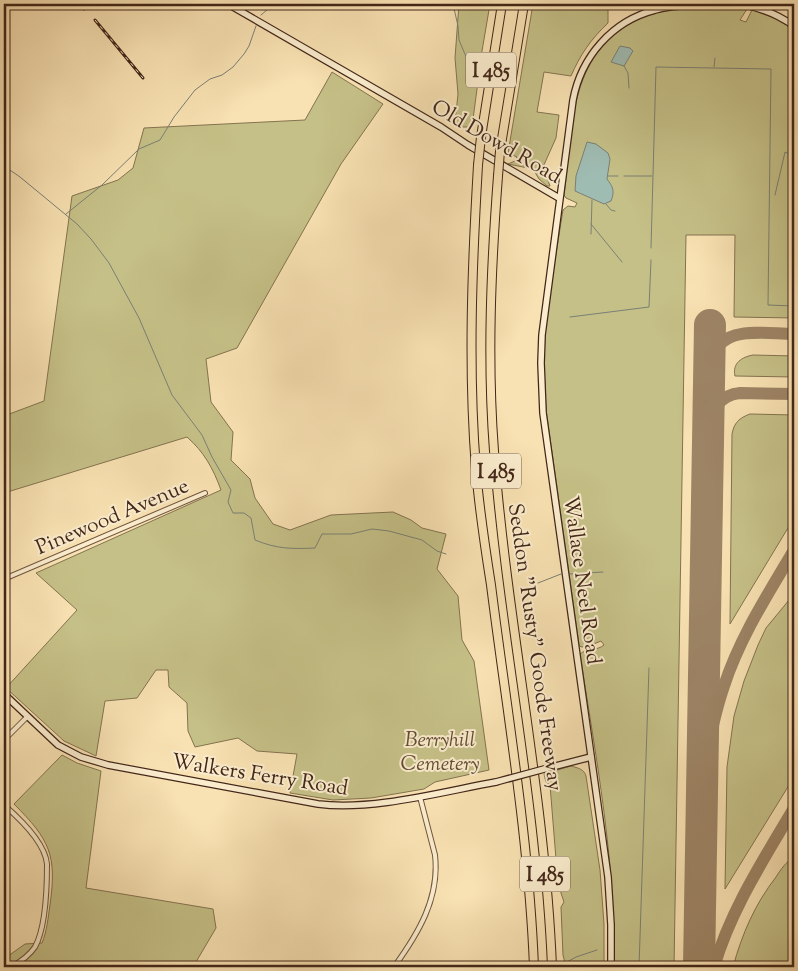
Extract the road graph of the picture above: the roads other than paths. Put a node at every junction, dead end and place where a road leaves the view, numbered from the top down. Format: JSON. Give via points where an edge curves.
{"nodes":[{"id":1,"x":228,"y":4,"type":"edge"},
{"id":2,"x":502,"y":4,"type":"edge"},
{"id":3,"x":709,"y":4,"type":"edge"},
{"id":4,"x":739,"y":4,"type":"edge"},
{"id":5,"x":523,"y":6,"type":"edge"},
{"id":6,"x":794,"y":26,"type":"edge"},
{"id":7,"x":559,"y":198,"type":"junction"},
{"id":8,"x":205,"y":493,"type":"dead end"},
{"id":9,"x":4,"y":579,"type":"edge"},
{"id":10,"x":4,"y":694,"type":"edge"},
{"id":11,"x":27,"y":716,"type":"junction"},
{"id":12,"x":4,"y":740,"type":"edge"},
{"id":13,"x":591,"y":758,"type":"junction"},
{"id":14,"x":420,"y":796,"type":"junction"},
{"id":15,"x":4,"y":804,"type":"edge"},
{"id":16,"x":11,"y":967,"type":"edge"},
{"id":17,"x":394,"y":967,"type":"edge"},
{"id":18,"x":534,"y":967,"type":"edge"},
{"id":19,"x":552,"y":967,"type":"edge"},
{"id":20,"x":611,"y":967,"type":"edge"}],
"edges":[{"from":1,"to":7,"type":"street","name":"Old Dowd Road"},
{"from":2,"to":18,"type":"highway","name":"Seddon \"Rusty\" Goode Freeway","number":"I 485","bridge":true,"via":[[478,166],[471,314],[472,389],[475,453],[516,770]]},
{"from":3,"to":7,"type":"street","name":"Old Dowd Road","via":[[666,7],[641,14],[619,26],[593,52],[575,91]]},
{"from":4,"to":6,"type":"street","via":[[774,14]]},
{"from":5,"to":19,"type":"highway","name":"Seddon \"Rusty\" Goode Freeway","number":"I 485","bridge":true,"via":[[498,176],[490,314],[494,450],[503,547],[539,810]]},
{"from":7,"to":13,"type":"street","name":"Wallace Neel Road","via":[[542,335],[542,397]]},
{"from":8,"to":9,"type":"street","name":"Pinewood Avenue"},
{"from":10,"to":11,"type":"street","name":"Walkers Ferry Road"},
{"from":11,"to":12,"type":"street"},
{"from":11,"to":14,"type":"street","name":"Walkers Ferry Road","via":[[54,742],[71,753],[108,765],[335,806]]},
{"from":13,"to":14,"type":"street","name":"Walkers Ferry Road","bridge":true,"via":[[496,782]]},
{"from":13,"to":20,"type":"street","name":"Wallace Neel Road","via":[[610,900]]},
{"from":14,"to":17,"type":"street","via":[[436,855],[434,885],[420,928]]},
{"from":15,"to":16,"type":"street","via":[[39,845],[47,864],[44,913],[38,940],[29,954]]}]}
